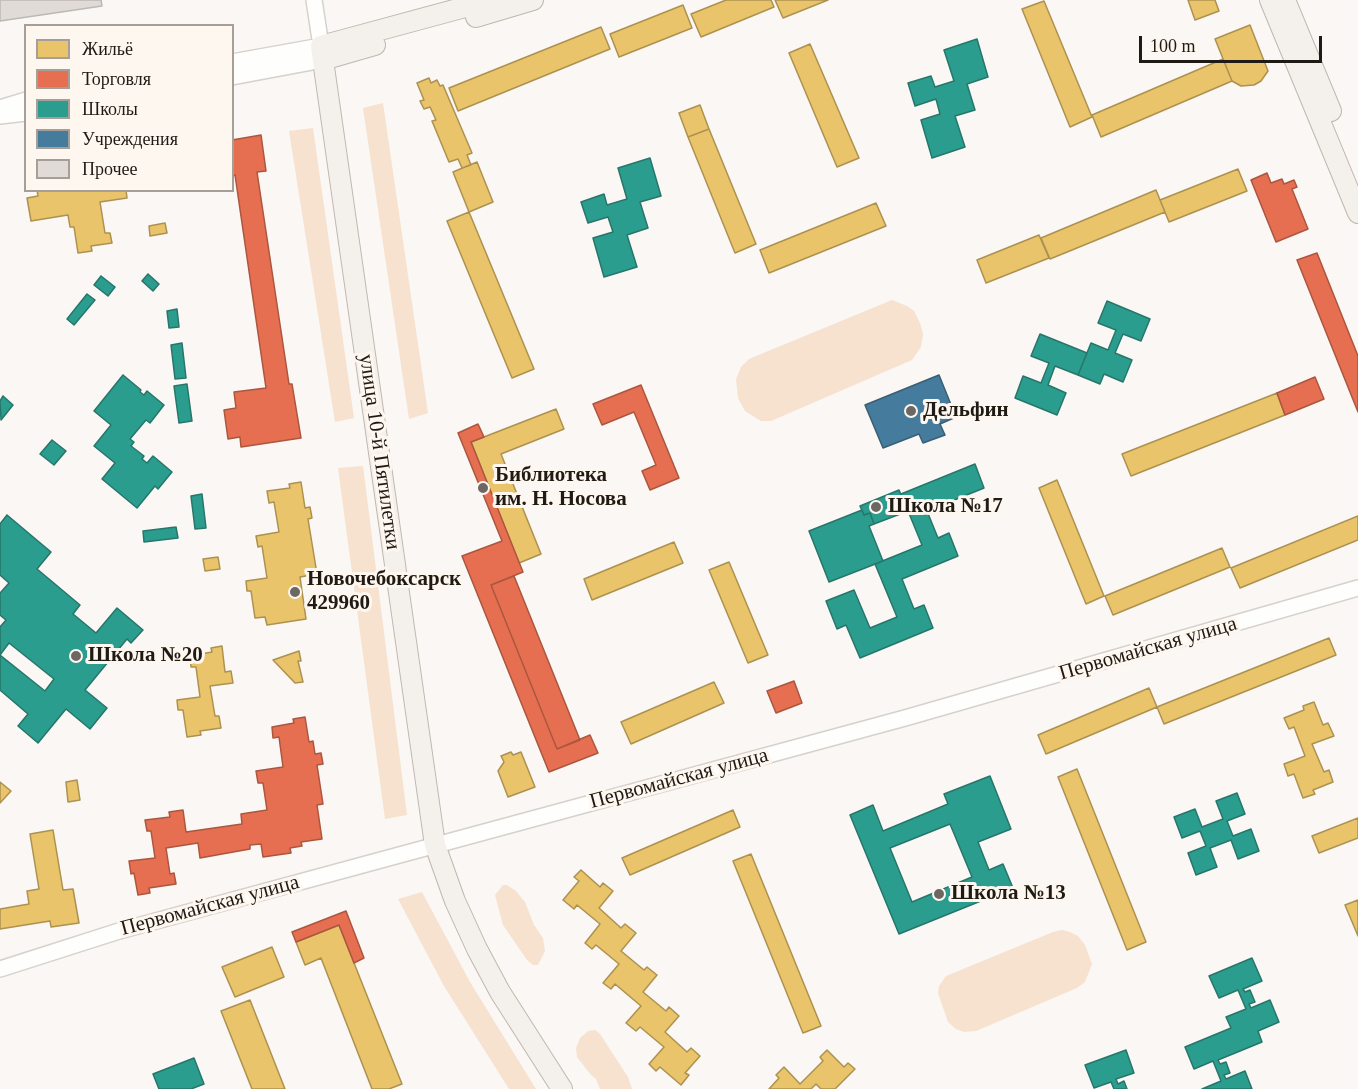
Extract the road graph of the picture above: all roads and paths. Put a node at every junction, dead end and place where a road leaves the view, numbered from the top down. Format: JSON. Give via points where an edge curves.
{"nodes":[{"id":1,"x":314,"y":0,"type":"edge"},
{"id":2,"x":491,"y":0,"type":"edge"},
{"id":3,"x":533,"y":0,"type":"edge"},
{"id":4,"x":1275,"y":0,"type":"edge"},
{"id":5,"x":322,"y":53,"type":"junction"},
{"id":6,"x":234,"y":62,"type":"edge"},
{"id":7,"x":234,"y":76,"type":"edge"},
{"id":8,"x":24,"y":101,"type":"edge"},
{"id":9,"x":0,"y":108,"type":"edge"},
{"id":10,"x":24,"y":113,"type":"edge"},
{"id":11,"x":0,"y":116,"type":"edge"},
{"id":12,"x":1358,"y":177,"type":"edge"},
{"id":13,"x":1358,"y":213,"type":"edge"},
{"id":14,"x":1358,"y":588,"type":"edge"},
{"id":15,"x":435,"y":844,"type":"junction"},
{"id":16,"x":0,"y":969,"type":"edge"},
{"id":17,"x":562,"y":1089,"type":"edge"}],
"edges":[{"from":1,"to":5,"type":"street","name":"улица 10-й Пятилетки"},
{"from":2,"to":5,"type":"main road"},
{"from":3,"to":5,"type":"main road"},
{"from":4,"to":12,"type":"main road"},
{"from":4,"to":13,"type":"main road"},
{"from":5,"to":6,"type":"street"},
{"from":5,"to":7,"type":"street"},
{"from":5,"to":15,"type":"main road","name":"улица 10-й Пятилетки"},
{"from":8,"to":9,"type":"street"},
{"from":10,"to":11,"type":"street"},
{"from":14,"to":15,"type":"street","name":"Первомайская улица","via":[[924,713]]},
{"from":15,"to":16,"type":"street","name":"Первомайская улица","via":[[129,928]]},
{"from":15,"to":17,"type":"main road","name":"улица 10-й Пятилетки","via":[[477,949]]}]}
